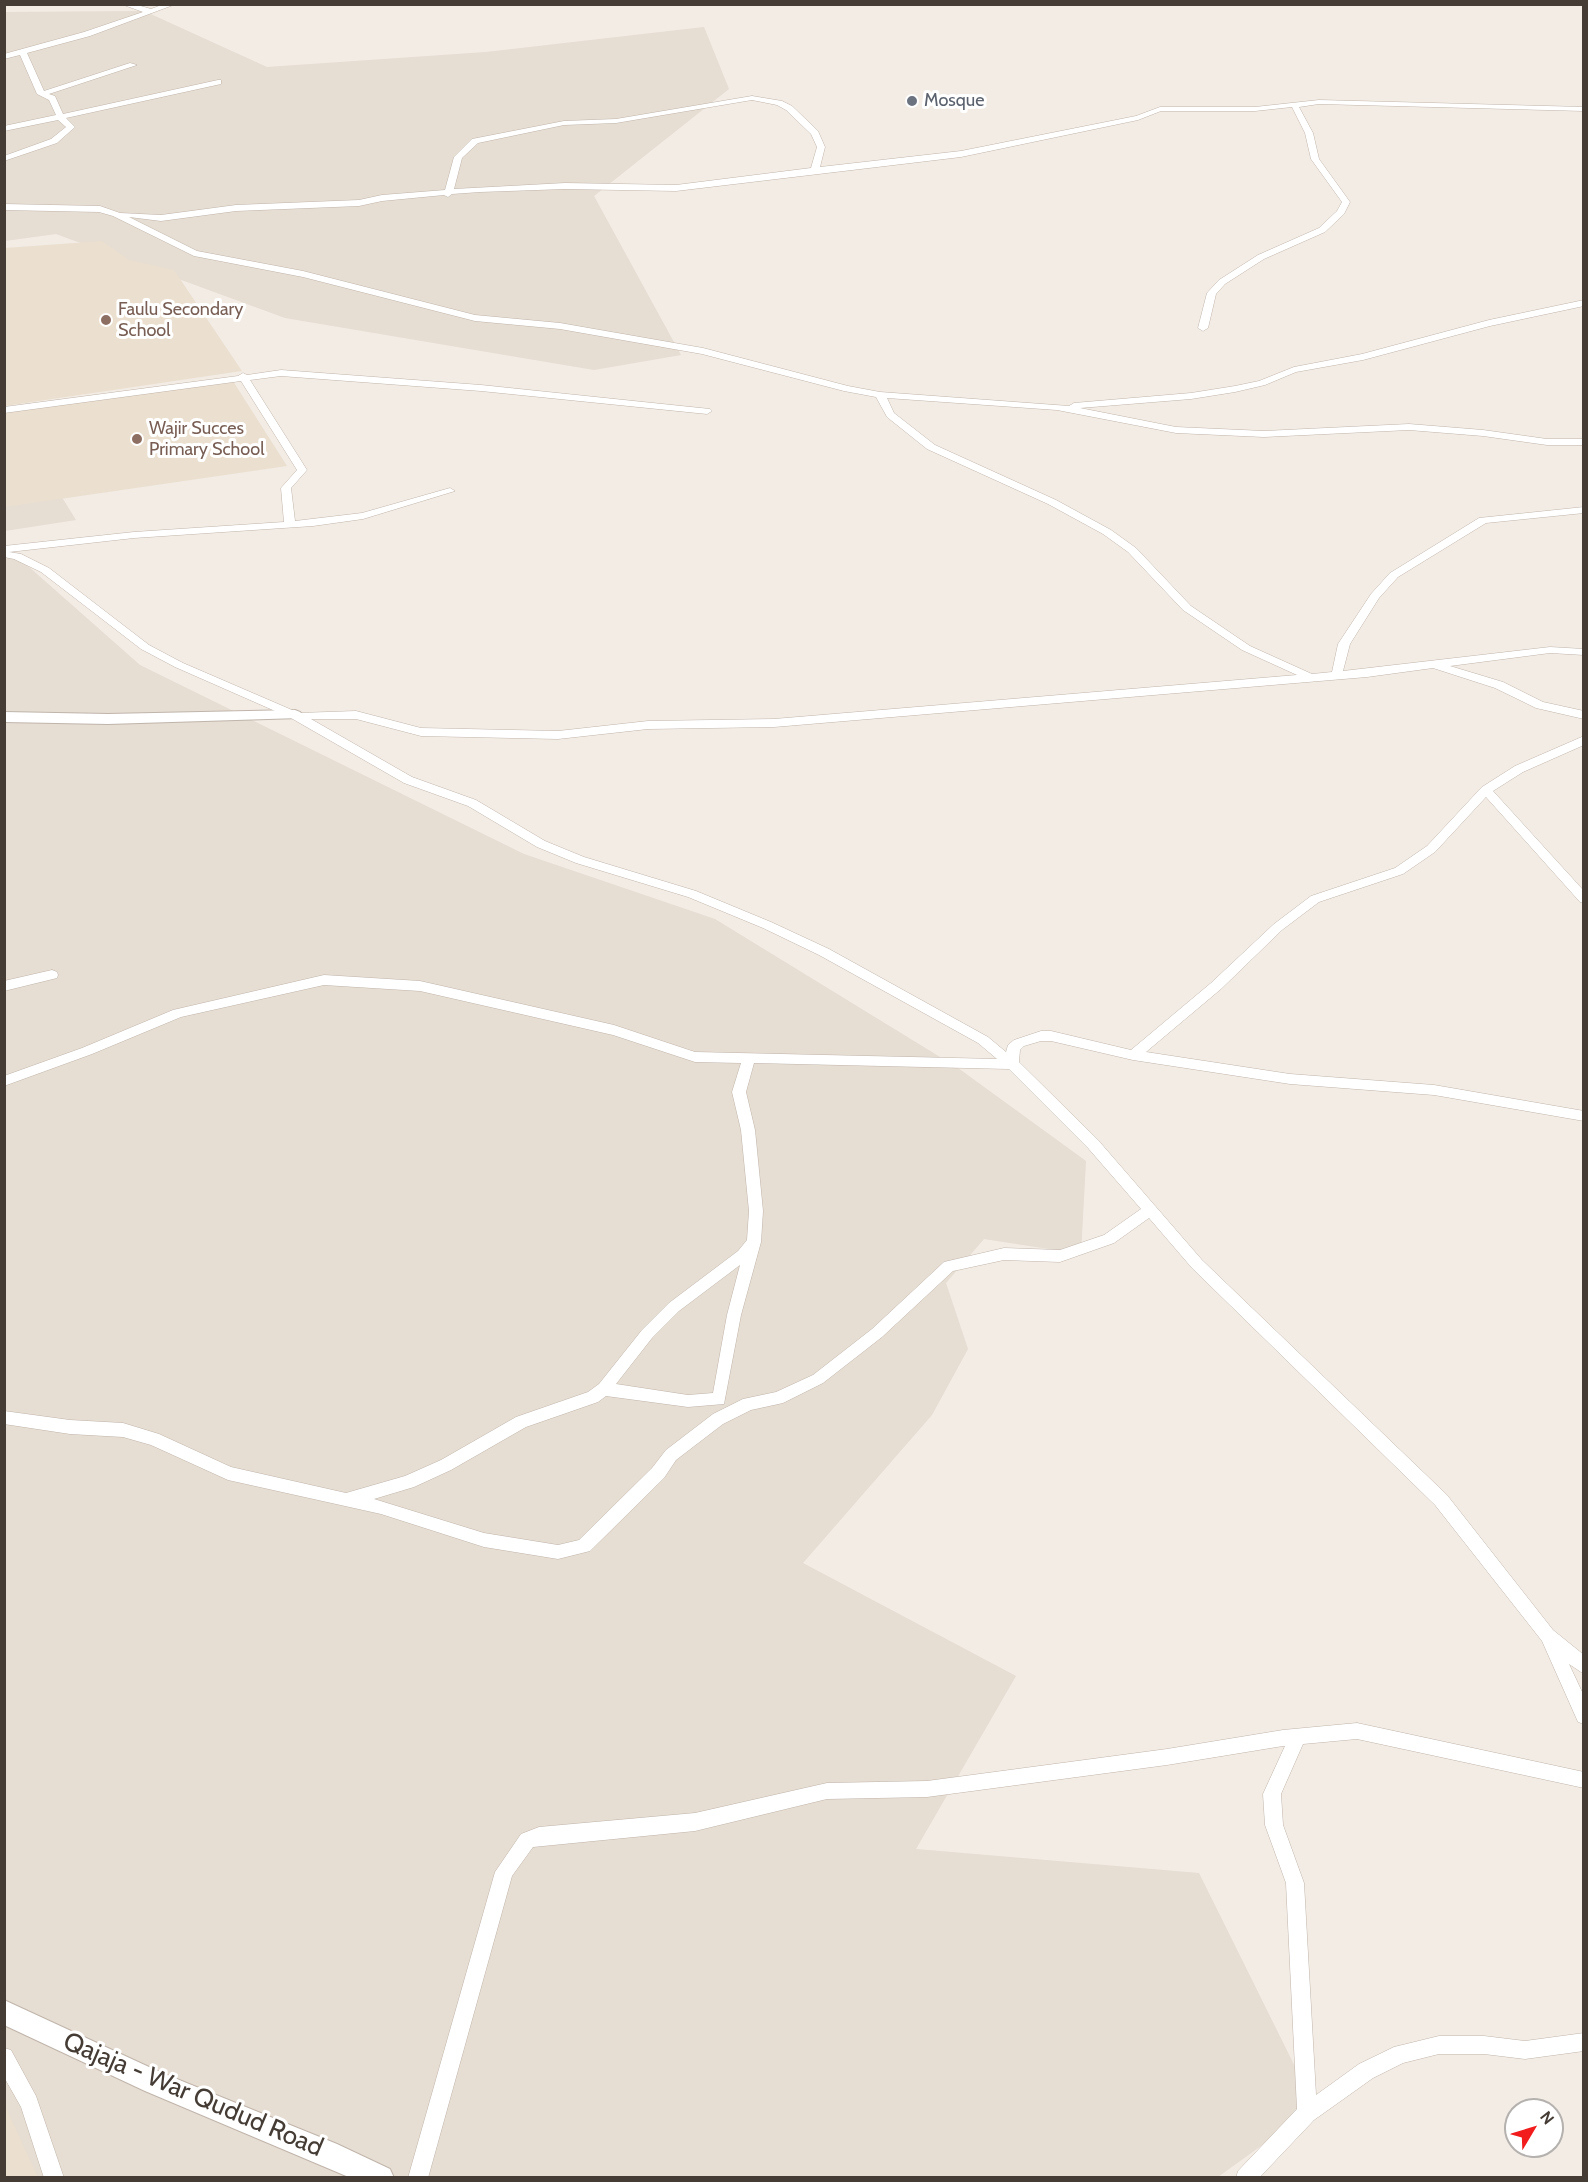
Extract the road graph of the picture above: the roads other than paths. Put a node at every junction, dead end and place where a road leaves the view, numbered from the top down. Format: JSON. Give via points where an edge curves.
{"nodes":[{"id":1,"x":124,"y":4,"type":"edge"},
{"id":2,"x":173,"y":4,"type":"edge"},
{"id":3,"x":151,"y":12,"type":"junction"},
{"id":4,"x":23,"y":52,"type":"junction"},
{"id":5,"x":4,"y":57,"type":"edge"},
{"id":6,"x":133,"y":65,"type":"dead end"},
{"id":7,"x":218,"y":82,"type":"dead end"},
{"id":8,"x":41,"y":94,"type":"junction"},
{"id":9,"x":1294,"y":104,"type":"junction"},
{"id":10,"x":1584,"y":109,"type":"edge"},
{"id":11,"x":61,"y":118,"type":"junction"},
{"id":12,"x":4,"y":129,"type":"edge"},
{"id":13,"x":4,"y":159,"type":"edge"},
{"id":14,"x":815,"y":171,"type":"junction"},
{"id":15,"x":448,"y":194,"type":"junction"},
{"id":16,"x":4,"y":207,"type":"edge"},
{"id":17,"x":116,"y":214,"type":"junction"},
{"id":18,"x":1584,"y":303,"type":"edge"},
{"id":19,"x":1203,"y":328,"type":"dead end"},
{"id":20,"x":243,"y":376,"type":"junction"},
{"id":21,"x":880,"y":395,"type":"junction"},
{"id":22,"x":1057,"y":407,"type":"junction"},
{"id":23,"x":4,"y":410,"type":"edge"},
{"id":24,"x":707,"y":411,"type":"dead end"},
{"id":25,"x":1584,"y":442,"type":"edge"},
{"id":26,"x":450,"y":491,"type":"dead end"},
{"id":27,"x":1584,"y":510,"type":"edge"},
{"id":28,"x":290,"y":525,"type":"junction"},
{"id":29,"x":4,"y":549,"type":"edge"},
{"id":30,"x":4,"y":554,"type":"edge"},
{"id":31,"x":1584,"y":652,"type":"edge"},
{"id":32,"x":1412,"y":666,"type":"junction"},
{"id":33,"x":1337,"y":675,"type":"junction"},
{"id":34,"x":1309,"y":677,"type":"junction"},
{"id":35,"x":295,"y":715,"type":"junction"},
{"id":36,"x":1584,"y":715,"type":"edge"},
{"id":37,"x":4,"y":717,"type":"edge"},
{"id":38,"x":1584,"y":740,"type":"edge"},
{"id":39,"x":1486,"y":790,"type":"junction"},
{"id":40,"x":1578,"y":886,"type":"edge"},
{"id":41,"x":1584,"y":899,"type":"edge"},
{"id":42,"x":52,"y":975,"type":"dead end"},
{"id":43,"x":4,"y":986,"type":"edge"},
{"id":44,"x":1133,"y":1055,"type":"junction"},
{"id":45,"x":749,"y":1058,"type":"junction"},
{"id":46,"x":1012,"y":1064,"type":"junction"},
{"id":47,"x":4,"y":1081,"type":"edge"},
{"id":48,"x":1584,"y":1116,"type":"edge"},
{"id":49,"x":1150,"y":1210,"type":"junction"},
{"id":50,"x":754,"y":1242,"type":"junction"},
{"id":51,"x":604,"y":1389,"type":"junction"},
{"id":52,"x":719,"y":1399,"type":"junction"},
{"id":53,"x":748,"y":1404,"type":"junction"},
{"id":54,"x":4,"y":1418,"type":"edge"},
{"id":55,"x":346,"y":1500,"type":"junction"},
{"id":56,"x":1547,"y":1635,"type":"junction"},
{"id":57,"x":1584,"y":1666,"type":"edge"},
{"id":58,"x":1584,"y":1716,"type":"edge"},
{"id":59,"x":1298,"y":1736,"type":"junction"},
{"id":60,"x":1584,"y":1780,"type":"edge"},
{"id":61,"x":4,"y":2012,"type":"edge"},
{"id":62,"x":1584,"y":2042,"type":"edge"},
{"id":63,"x":4,"y":2056,"type":"edge"},
{"id":64,"x":1307,"y":2113,"type":"junction"},
{"id":65,"x":54,"y":2178,"type":"edge"},
{"id":66,"x":381,"y":2178,"type":"edge"},
{"id":67,"x":418,"y":2178,"type":"edge"},
{"id":68,"x":1245,"y":2178,"type":"edge"}],
"edges":[{"from":1,"to":3,"type":"street"},
{"from":2,"to":3,"type":"street"},
{"from":3,"to":4,"type":"street"},
{"from":4,"to":5,"type":"street"},
{"from":4,"to":8,"type":"street"},
{"from":6,"to":8,"type":"street"},
{"from":7,"to":11,"type":"street"},
{"from":8,"to":11,"type":"street","via":[[52,98]]},
{"from":9,"to":10,"type":"street"},
{"from":9,"to":14,"type":"street","via":[[1255,109],[1160,109],[1138,118],[961,154]]},
{"from":9,"to":19,"type":"street","via":[[1309,133],[1315,159],[1346,202],[1322,230],[1261,257],[1222,282],[1212,293]]},
{"from":11,"to":12,"type":"street"},
{"from":11,"to":13,"type":"street","via":[[71,124],[63,136]]},
{"from":14,"to":15,"type":"street","via":[[676,188],[565,186]]},
{"from":14,"to":15,"type":"street","via":[[821,147],[815,133],[789,108],[752,98],[736,99],[616,121],[564,123],[476,141],[458,157]]},
{"from":15,"to":17,"type":"street","via":[[359,203],[236,208],[161,218]]},
{"from":16,"to":17,"type":"street","via":[[79,207]]},
{"from":17,"to":21,"type":"street","via":[[194,253],[303,274],[476,318],[560,326],[703,351]]},
{"from":18,"to":22,"type":"street","via":[[1294,370],[1235,389]]},
{"from":20,"to":23,"type":"street"},
{"from":20,"to":24,"type":"street","via":[[309,374]]},
{"from":20,"to":28,"type":"street","via":[[302,470],[286,488]]},
{"from":21,"to":22,"type":"street"},
{"from":21,"to":34,"type":"street","via":[[890,415],[931,447],[1052,502],[1107,532],[1132,550],[1187,608],[1246,648]]},
{"from":22,"to":25,"type":"street","via":[[1176,430],[1264,434],[1409,427],[1548,442]]},
{"from":26,"to":28,"type":"street","via":[[363,516]]},
{"from":27,"to":33,"type":"street","via":[[1483,520],[1394,576],[1344,644]]},
{"from":28,"to":29,"type":"street","via":[[134,535]]},
{"from":30,"to":35,"type":"street","via":[[45,570],[145,647]]},
{"from":31,"to":32,"type":"street","via":[[1550,650]]},
{"from":32,"to":33,"type":"street"},
{"from":32,"to":36,"type":"street","via":[[1444,668],[1499,685],[1540,705]]},
{"from":33,"to":34,"type":"street"},
{"from":34,"to":35,"type":"street","via":[[785,722],[648,725],[558,735],[420,732],[356,715]]},
{"from":35,"to":37,"type":"street"},
{"from":35,"to":46,"type":"street","via":[[408,780],[472,803],[541,844],[692,894],[824,952],[983,1040]]},
{"from":38,"to":39,"type":"street","via":[[1519,769]]},
{"from":39,"to":40,"type":"street"},
{"from":39,"to":44,"type":"street","via":[[1431,849],[1399,871],[1315,899]]},
{"from":40,"to":41,"type":"street"},
{"from":42,"to":43,"type":"street"},
{"from":44,"to":46,"type":"street","via":[[1041,1036],[1013,1048]]},
{"from":44,"to":48,"type":"street","via":[[1290,1079],[1479,1096]]},
{"from":45,"to":46,"type":"street"},
{"from":45,"to":47,"type":"street","via":[[695,1057],[614,1030],[420,986],[324,980],[178,1013]]},
{"from":45,"to":50,"type":"street","via":[[739,1092],[748,1130],[756,1211]]},
{"from":46,"to":49,"type":"street","via":[[1093,1144]]},
{"from":49,"to":53,"type":"street","via":[[1108,1239],[1060,1256],[1004,1254],[949,1266],[877,1333],[818,1378],[777,1398]]},
{"from":49,"to":56,"type":"street","via":[[1197,1264],[1441,1500]]},
{"from":50,"to":51,"type":"street","via":[[653,1327]]},
{"from":50,"to":52,"type":"street","via":[[734,1315]]},
{"from":51,"to":52,"type":"street","via":[[688,1401]]},
{"from":51,"to":55,"type":"street","via":[[521,1422],[408,1482]]},
{"from":52,"to":53,"type":"street"},
{"from":53,"to":55,"type":"street","via":[[718,1419],[671,1455],[658,1473],[584,1546],[558,1552],[484,1540],[381,1506]]},
{"from":54,"to":55,"type":"street","via":[[123,1430],[154,1439],[228,1473]]},
{"from":56,"to":57,"type":"street"},
{"from":56,"to":58,"type":"street"},
{"from":59,"to":60,"type":"street","via":[[1357,1731]]},
{"from":59,"to":64,"type":"street","via":[[1272,1794],[1274,1825],[1295,1883]]},
{"from":59,"to":67,"type":"street","via":[[927,1789],[827,1791],[694,1822],[527,1840],[504,1872]]},
{"from":61,"to":66,"type":"street","name":"Qajaja - War Qudud Road","via":[[154,2082]]},
{"from":62,"to":64,"type":"street","via":[[1525,2050],[1439,2045],[1401,2054],[1366,2071]]},
{"from":63,"to":65,"type":"street","via":[[29,2103]]},
{"from":64,"to":68,"type":"street"}]}
